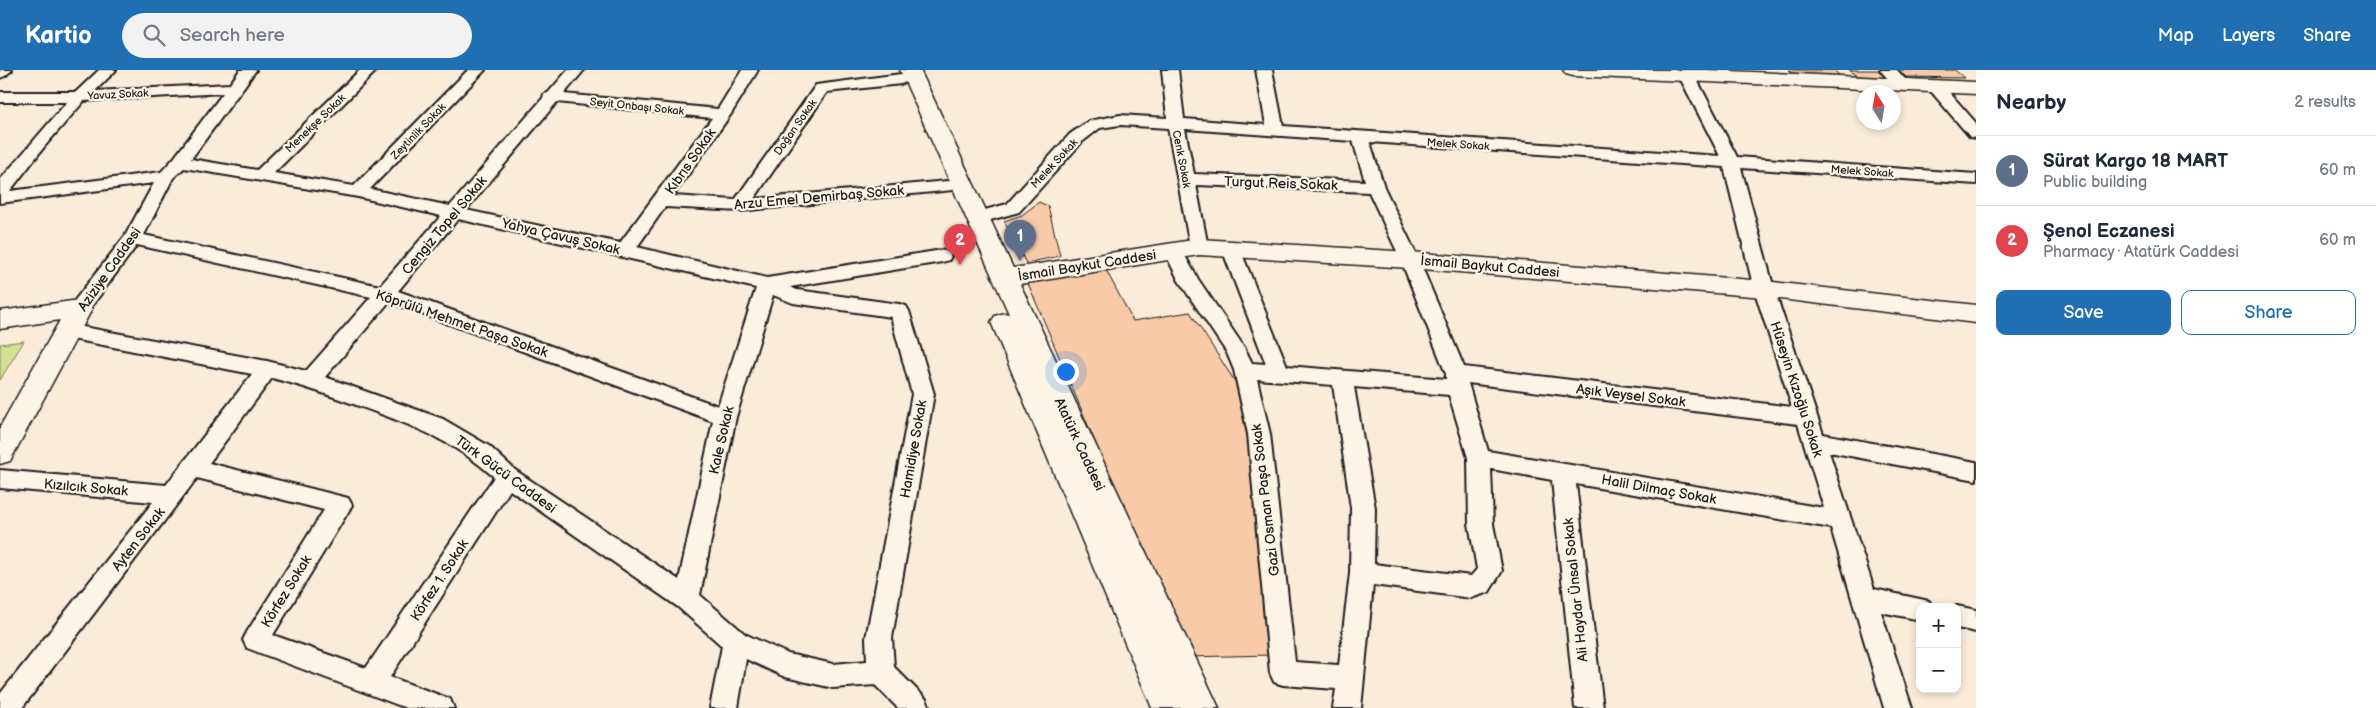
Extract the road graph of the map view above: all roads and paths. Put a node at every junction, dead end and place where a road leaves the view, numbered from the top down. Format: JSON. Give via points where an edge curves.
{"nodes":[{"id":1,"x":4,"y":70,"type":"edge"},
{"id":2,"x":108,"y":70,"type":"edge"},
{"id":3,"x":248,"y":70,"type":"edge"},
{"id":4,"x":369,"y":70,"type":"edge"},
{"id":5,"x":477,"y":70,"type":"edge"},
{"id":6,"x":576,"y":70,"type":"edge"},
{"id":7,"x":750,"y":70,"type":"edge"},
{"id":8,"x":1170,"y":70,"type":"edge"},
{"id":9,"x":1264,"y":70,"type":"edge"},
{"id":10,"x":1575,"y":70,"type":"edge"},
{"id":11,"x":1888,"y":70,"type":"edge"},
{"id":12,"x":1686,"y":72,"type":"edge"},
{"id":13,"x":0,"y":73,"type":"edge"},
{"id":14,"x":902,"y":73,"type":"edge"},
{"id":15,"x":1903,"y":86,"type":"junction"},
{"id":16,"x":1936,"y":87,"type":"junction"},
{"id":17,"x":235,"y":88,"type":"junction"},
{"id":18,"x":1976,"y":88,"type":"edge"},
{"id":19,"x":0,"y":97,"type":"edge"},
{"id":20,"x":79,"y":97,"type":"junction"},
{"id":21,"x":550,"y":97,"type":"junction"},
{"id":22,"x":723,"y":114,"type":"junction"},
{"id":23,"x":1176,"y":125,"type":"junction"},
{"id":24,"x":1275,"y":130,"type":"junction"},
{"id":25,"x":1976,"y":133,"type":"edge"},
{"id":26,"x":1360,"y":137,"type":"junction"},
{"id":27,"x":180,"y":162,"type":"junction"},
{"id":28,"x":1731,"y":162,"type":"junction"},
{"id":29,"x":166,"y":176,"type":"junction"},
{"id":30,"x":261,"y":176,"type":"junction"},
{"id":31,"x":1187,"y":179,"type":"junction"},
{"id":32,"x":1976,"y":179,"type":"edge"},
{"id":33,"x":947,"y":186,"type":"junction"},
{"id":34,"x":1375,"y":186,"type":"junction"},
{"id":35,"x":0,"y":192,"type":"edge"},
{"id":36,"x":358,"y":192,"type":"junction"},
{"id":37,"x":0,"y":198,"type":"edge"},
{"id":38,"x":662,"y":201,"type":"junction"},
{"id":39,"x":740,"y":206,"type":"junction"},
{"id":40,"x":455,"y":212,"type":"junction"},
{"id":41,"x":976,"y":218,"type":"junction"},
{"id":42,"x":133,"y":238,"type":"junction"},
{"id":43,"x":1199,"y":247,"type":"junction"},
{"id":44,"x":1231,"y":249,"type":"junction"},
{"id":45,"x":625,"y":250,"type":"junction"},
{"id":46,"x":1173,"y":251,"type":"junction"},
{"id":47,"x":942,"y":256,"type":"dead end"},
{"id":48,"x":1410,"y":260,"type":"junction"},
{"id":49,"x":1004,"y":278,"type":"junction"},
{"id":50,"x":767,"y":284,"type":"junction"},
{"id":51,"x":1764,"y":289,"type":"junction"},
{"id":52,"x":386,"y":294,"type":"junction"},
{"id":53,"x":1976,"y":314,"type":"edge"},
{"id":54,"x":69,"y":317,"type":"junction"},
{"id":55,"x":0,"y":320,"type":"edge"},
{"id":56,"x":266,"y":369,"type":"junction"},
{"id":57,"x":1244,"y":370,"type":"junction"},
{"id":58,"x":1279,"y":372,"type":"junction"},
{"id":59,"x":1342,"y":378,"type":"junction"},
{"id":60,"x":311,"y":380,"type":"junction"},
{"id":61,"x":1457,"y":381,"type":"junction"},
{"id":62,"x":725,"y":417,"type":"junction"},
{"id":63,"x":1806,"y":417,"type":"junction"},
{"id":64,"x":0,"y":421,"type":"edge"},
{"id":65,"x":1814,"y":441,"type":"junction"},
{"id":66,"x":0,"y":452,"type":"edge"},
{"id":67,"x":1479,"y":458,"type":"junction"},
{"id":68,"x":192,"y":468,"type":"junction"},
{"id":69,"x":1976,"y":471,"type":"edge"},
{"id":70,"x":1562,"y":472,"type":"junction"},
{"id":71,"x":507,"y":476,"type":"junction"},
{"id":72,"x":0,"y":479,"type":"edge"},
{"id":73,"x":172,"y":495,"type":"junction"},
{"id":74,"x":1840,"y":520,"type":"junction"},
{"id":75,"x":1362,"y":573,"type":"junction"},
{"id":76,"x":1864,"y":598,"type":"junction"},
{"id":77,"x":687,"y":599,"type":"junction"},
{"id":78,"x":1916,"y":608,"type":"edge"},
{"id":79,"x":1961,"y":618,"type":"edge"},
{"id":80,"x":1976,"y":621,"type":"edge"},
{"id":81,"x":736,"y":642,"type":"junction"},
{"id":82,"x":881,"y":672,"type":"junction"},
{"id":83,"x":1349,"y":678,"type":"junction"},
{"id":84,"x":371,"y":684,"type":"junction"},
{"id":85,"x":6,"y":708,"type":"edge"},
{"id":86,"x":440,"y":708,"type":"edge"},
{"id":87,"x":724,"y":708,"type":"edge"},
{"id":88,"x":916,"y":708,"type":"edge"},
{"id":89,"x":1170,"y":708,"type":"edge"},
{"id":90,"x":1201,"y":708,"type":"edge"},
{"id":91,"x":1347,"y":708,"type":"edge"},
{"id":92,"x":1589,"y":708,"type":"edge"},
{"id":93,"x":1898,"y":708,"type":"edge"}],
"edges":[{"from":1,"to":13,"type":"street"},
{"from":2,"to":20,"type":"street"},
{"from":3,"to":17,"type":"street","name":"Aziziye Caddesi"},
{"from":4,"to":30,"type":"street","name":"Menekşe Sokak"},
{"from":5,"to":36,"type":"street","name":"Zeytinlik Sokak"},
{"from":6,"to":21,"type":"street","name":"Cengiz Topel Sokak"},
{"from":7,"to":22,"type":"street","name":"Kıbrıs Sokak"},
{"from":8,"to":23,"type":"street","name":"Cenk Sokak"},
{"from":9,"to":24,"type":"street"},
{"from":10,"to":12,"type":"main road"},
{"from":11,"to":15,"type":"street"},
{"from":12,"to":15,"type":"main road"},
{"from":12,"to":28,"type":"street","name":"Hüseyin Kızoğlu Sokak"},
{"from":14,"to":33,"type":"main road","name":"Atatürk Caddesi"},
{"from":14,"to":39,"type":"street","name":"Doğan Sokak","via":[[822,88]]},
{"from":14,"to":41,"type":"main road","name":"Atatürk Caddesi"},
{"from":15,"to":16,"type":"main road"},
{"from":16,"to":18,"type":"main road"},
{"from":16,"to":25,"type":"street"},
{"from":17,"to":20,"type":"street","name":"Yavuz Sokak"},
{"from":17,"to":27,"type":"street","name":"Aziziye Caddesi"},
{"from":19,"to":20,"type":"street","name":"Yavuz Sokak"},
{"from":20,"to":35,"type":"street"},
{"from":21,"to":22,"type":"street","name":"Seyit Onbaşı Sokak"},
{"from":21,"to":40,"type":"street","name":"Cengiz Topel Sokak"},
{"from":22,"to":38,"type":"street","name":"Kıbrıs Sokak"},
{"from":23,"to":24,"type":"street","name":"Melek Sokak"},
{"from":23,"to":31,"type":"street","name":"Cenk Sokak"},
{"from":23,"to":41,"type":"street","name":"Melek Sokak","via":[[1120,120],[1095,124],[1076,138],[1013,208]]},
{"from":24,"to":26,"type":"street","name":"Melek Sokak"},
{"from":26,"to":28,"type":"street","name":"Melek Sokak"},
{"from":26,"to":34,"type":"street"},
{"from":27,"to":29,"type":"street","name":"Aziziye Caddesi"},
{"from":27,"to":30,"type":"street","name":"Yahya Çavuş Sokak"},
{"from":28,"to":32,"type":"street","name":"Melek Sokak"},
{"from":28,"to":51,"type":"street","name":"Hüseyin Kızoğlu Sokak"},
{"from":29,"to":37,"type":"street"},
{"from":29,"to":42,"type":"street","name":"Aziziye Caddesi"},
{"from":30,"to":36,"type":"street","name":"Yahya Çavuş Sokak"},
{"from":31,"to":34,"type":"street","name":"Turgut Reis Sokak"},
{"from":31,"to":43,"type":"street","name":"Cenk Sokak"},
{"from":33,"to":39,"type":"street","name":"Arzu Emel Demirbaş Sokak"},
{"from":33,"to":89,"type":"main road","name":"Atatürk Caddesi"},
{"from":34,"to":48,"type":"street"},
{"from":36,"to":40,"type":"street","name":"Yahya Çavuş Sokak"},
{"from":38,"to":39,"type":"street","name":"Arzu Emel Demirbaş Sokak"},
{"from":38,"to":45,"type":"street","name":"Kıbrıs Sokak"},
{"from":40,"to":45,"type":"street","name":"Yahya Çavuş Sokak"},
{"from":40,"to":52,"type":"street","name":"Cengiz Topel Sokak"},
{"from":41,"to":49,"type":"main road","name":"Atatürk Caddesi"},
{"from":42,"to":52,"type":"street","name":"Köprülü Mehmet Paşa Sokak"},
{"from":42,"to":54,"type":"street","name":"Aziziye Caddesi"},
{"from":43,"to":44,"type":"main road","name":"İsmail Baykut Caddesi"},
{"from":43,"to":46,"type":"main road","name":"İsmail Baykut Caddesi"},
{"from":44,"to":48,"type":"main road","name":"İsmail Baykut Caddesi"},
{"from":44,"to":58,"type":"street"},
{"from":45,"to":50,"type":"street","name":"Yahya Çavuş Sokak"},
{"from":46,"to":49,"type":"main road","name":"İsmail Baykut Caddesi"},
{"from":46,"to":57,"type":"street","name":"Gazi Osman Paşa Sokak","via":[[1189,281],[1237,352]]},
{"from":47,"to":50,"type":"street","name":"Yahya Çavuş Sokak"},
{"from":48,"to":51,"type":"main road","name":"İsmail Baykut Caddesi"},
{"from":48,"to":61,"type":"street"},
{"from":49,"to":90,"type":"main road","name":"Atatürk Caddesi"},
{"from":50,"to":62,"type":"street","name":"Kale Sokak"},
{"from":50,"to":82,"type":"street","name":"Hamidiye Sokak","via":[[793,296],[899,311],[923,394],[879,638]]},
{"from":51,"to":53,"type":"main road","name":"İsmail Baykut Caddesi"},
{"from":51,"to":63,"type":"street","name":"Hüseyin Kızoğlu Sokak"},
{"from":52,"to":60,"type":"street","name":"Cengiz Topel Sokak"},
{"from":52,"to":62,"type":"street","name":"Köprülü Mehmet Paşa Sokak"},
{"from":54,"to":55,"type":"main road"},
{"from":54,"to":56,"type":"street","name":"Türk Gücü Caddesi"},
{"from":54,"to":64,"type":"main road","name":"Aziziye Caddesi"},
{"from":54,"to":66,"type":"main road","name":"Aziziye Caddesi"},
{"from":56,"to":60,"type":"street","name":"Türk Gücü Caddesi"},
{"from":56,"to":68,"type":"street","name":"Ayten Sokak"},
{"from":57,"to":58,"type":"street"},
{"from":57,"to":83,"type":"street","name":"Gazi Osman Paşa Sokak","via":[[1259,434],[1283,673]]},
{"from":58,"to":59,"type":"street"},
{"from":59,"to":61,"type":"street"},
{"from":59,"to":75,"type":"street","via":[[1363,508]]},
{"from":60,"to":71,"type":"street","name":"Türk Gücü Caddesi","via":[[435,425],[481,452]]},
{"from":61,"to":63,"type":"street","name":"Aşık Veysel Sokak"},
{"from":61,"to":67,"type":"street"},
{"from":62,"to":77,"type":"street","name":"Kale Sokak"},
{"from":63,"to":65,"type":"street","name":"Hüseyin Kızoğlu Sokak"},
{"from":65,"to":69,"type":"street"},
{"from":65,"to":74,"type":"street","name":"Hüseyin Kızoğlu Sokak"},
{"from":67,"to":70,"type":"street","name":"Halil Dilmaç Sokak"},
{"from":67,"to":75,"type":"street","via":[[1480,524],[1490,571],[1480,584],[1454,586]]},
{"from":68,"to":73,"type":"street","name":"Ayten Sokak"},
{"from":68,"to":84,"type":"street","name":"Körfez Sokak","via":[[340,505],[256,640]]},
{"from":70,"to":74,"type":"street","name":"Halil Dilmaç Sokak"},
{"from":70,"to":92,"type":"street","name":"Ali Haydar Ünsal Sokak"},
{"from":71,"to":77,"type":"street","name":"Türk Gücü Caddesi"},
{"from":71,"to":84,"type":"street","name":"Körfez 1. Sokak"},
{"from":72,"to":73,"type":"street","name":"Kızılcık Sokak"},
{"from":73,"to":85,"type":"street","name":"Ayten Sokak"},
{"from":74,"to":76,"type":"street","name":"Hüseyin Kızoğlu Sokak"},
{"from":75,"to":83,"type":"street"},
{"from":76,"to":78,"type":"street"},
{"from":76,"to":93,"type":"street","name":"Hüseyin Kızoğlu Sokak"},
{"from":77,"to":81,"type":"street","name":"Türk Gücü Caddesi"},
{"from":79,"to":80,"type":"street"},
{"from":81,"to":82,"type":"street","name":"Türk Gücü Caddesi","via":[[785,666],[833,676]]},
{"from":81,"to":87,"type":"street"},
{"from":82,"to":88,"type":"street"},
{"from":83,"to":91,"type":"street"},
{"from":84,"to":86,"type":"street","name":"Körfez Sokak"}]}
